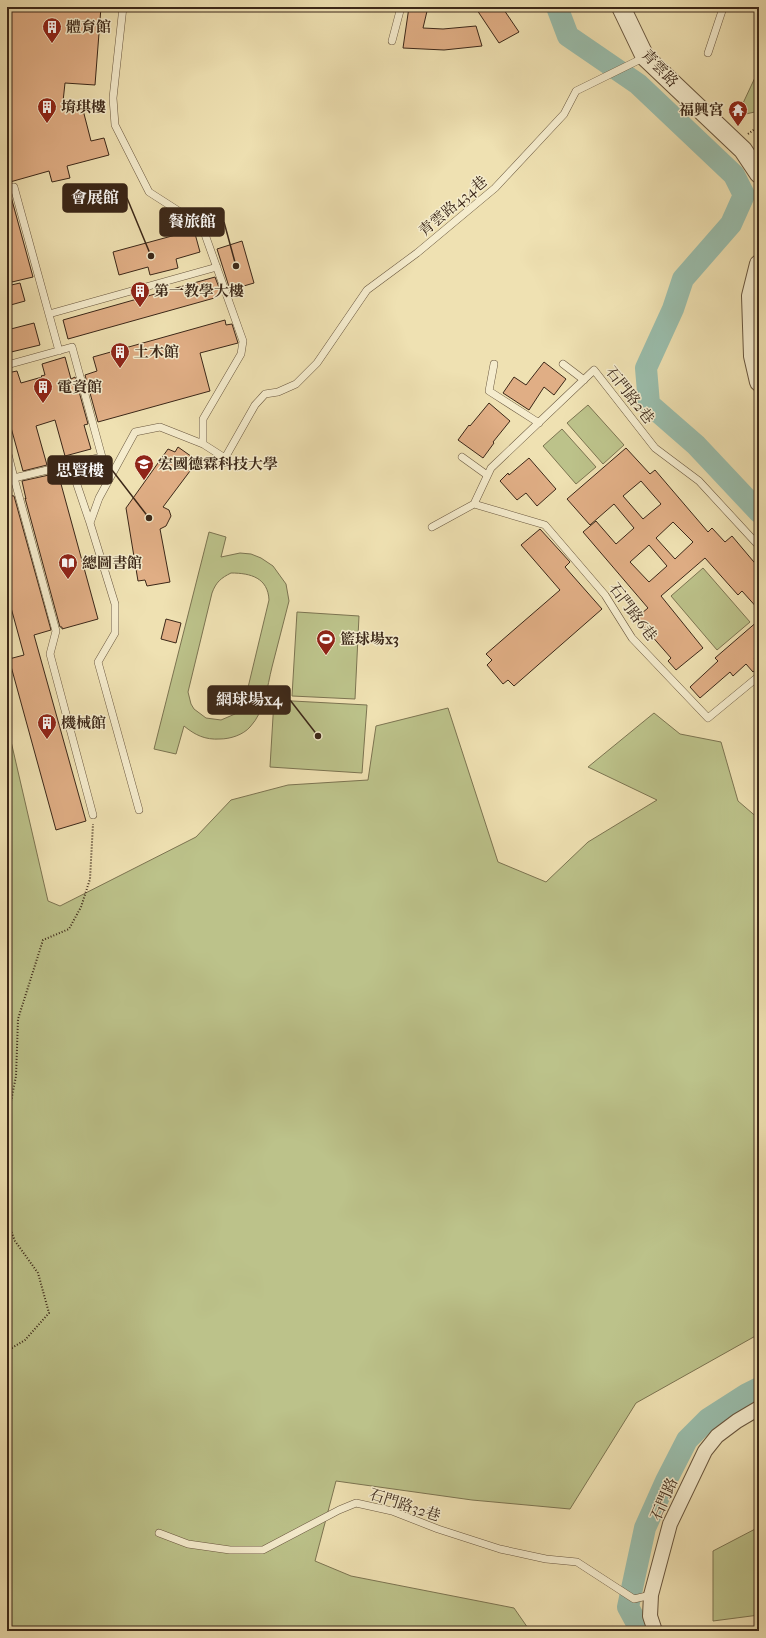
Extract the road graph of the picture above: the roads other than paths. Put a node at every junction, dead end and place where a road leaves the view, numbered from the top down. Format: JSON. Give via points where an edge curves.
{"nodes":[{"id":1,"x":123,"y":7,"type":"edge"},
{"id":2,"x":401,"y":7,"type":"edge"},
{"id":3,"x":621,"y":7,"type":"edge"},
{"id":4,"x":722,"y":7,"type":"edge"},
{"id":5,"x":392,"y":41,"type":"dead end"},
{"id":6,"x":708,"y":53,"type":"dead end"},
{"id":7,"x":640,"y":59,"type":"junction"},
{"id":8,"x":759,"y":172,"type":"edge"},
{"id":9,"x":14,"y":187,"type":"dead end"},
{"id":10,"x":759,"y":264,"type":"edge"},
{"id":11,"x":217,"y":267,"type":"junction"},
{"id":12,"x":49,"y":314,"type":"junction"},
{"id":13,"x":59,"y":351,"type":"junction"},
{"id":14,"x":494,"y":364,"type":"dead end"},
{"id":15,"x":563,"y":364,"type":"dead end"},
{"id":16,"x":7,"y":365,"type":"edge"},
{"id":17,"x":584,"y":380,"type":"junction"},
{"id":18,"x":759,"y":382,"type":"edge"},
{"id":19,"x":539,"y":423,"type":"junction"},
{"id":20,"x":203,"y":444,"type":"junction"},
{"id":21,"x":7,"y":450,"type":"edge"},
{"id":22,"x":462,"y":458,"type":"dead end"},
{"id":23,"x":70,"y":464,"type":"junction"},
{"id":24,"x":488,"y":475,"type":"junction"},
{"id":25,"x":14,"y":478,"type":"junction"},
{"id":26,"x":474,"y":504,"type":"junction"},
{"id":27,"x":90,"y":523,"type":"junction"},
{"id":28,"x":432,"y":527,"type":"dead end"},
{"id":29,"x":759,"y":546,"type":"edge"},
{"id":30,"x":759,"y":676,"type":"edge"},
{"id":31,"x":139,"y":810,"type":"dead end"},
{"id":32,"x":93,"y":815,"type":"road end"},
{"id":33,"x":759,"y":1408,"type":"edge"},
{"id":34,"x":159,"y":1533,"type":"dead end"},
{"id":35,"x":651,"y":1595,"type":"junction"},
{"id":36,"x":655,"y":1631,"type":"edge"}],
"edges":[{"from":1,"to":11,"type":"lane","via":[[113,98],[115,125],[149,192],[202,226]]},
{"from":2,"to":5,"type":"lane"},
{"from":3,"to":7,"type":"street","name":"青雲路"},
{"from":4,"to":6,"type":"lane"},
{"from":7,"to":8,"type":"street","name":"青雲路","via":[[737,145]]},
{"from":7,"to":20,"type":"lane","name":"青雲路434巷","via":[[576,90],[564,114],[495,188],[417,253],[367,290],[316,363],[296,384],[278,392],[265,394],[255,405],[225,458]]},
{"from":9,"to":12,"type":"lane"},
{"from":10,"to":18,"type":"street","via":[[751,296],[753,356]]},
{"from":11,"to":12,"type":"lane"},
{"from":11,"to":20,"type":"lane","via":[[243,341],[241,354],[203,419]]},
{"from":12,"to":13,"type":"lane"},
{"from":13,"to":16,"type":"lane"},
{"from":13,"to":23,"type":"lane","via":[[72,347],[102,457]]},
{"from":14,"to":19,"type":"lane","via":[[490,391]]},
{"from":15,"to":17,"type":"lane"},
{"from":17,"to":19,"type":"lane","name":"石門路2巷"},
{"from":17,"to":29,"type":"lane","name":"石門路2巷","via":[[594,370],[655,448],[699,481]]},
{"from":19,"to":24,"type":"lane","name":"石門路2巷","via":[[490,468]]},
{"from":20,"to":27,"type":"lane","via":[[160,427],[135,432],[99,498]]},
{"from":21,"to":25,"type":"lane"},
{"from":22,"to":24,"type":"lane"},
{"from":23,"to":25,"type":"lane"},
{"from":23,"to":27,"type":"lane"},
{"from":24,"to":26,"type":"lane","name":"石門路2巷"},
{"from":25,"to":32,"type":"lane","via":[[56,631],[50,654]]},
{"from":26,"to":28,"type":"lane"},
{"from":26,"to":30,"type":"lane","name":"石門路6巷","via":[[545,525],[605,595],[632,638],[708,718]]},
{"from":27,"to":31,"type":"lane","via":[[115,604],[114,633],[98,662]]},
{"from":33,"to":35,"type":"street","name":"石門路","via":[[718,1436],[705,1451],[670,1524]]},
{"from":34,"to":35,"type":"lane","name":"石門路32巷","via":[[188,1544],[230,1550],[263,1550],[356,1503],[392,1511],[500,1549],[546,1559],[577,1562],[634,1599]]},
{"from":35,"to":36,"type":"street","name":"石門路","via":[[650,1616]]}]}
